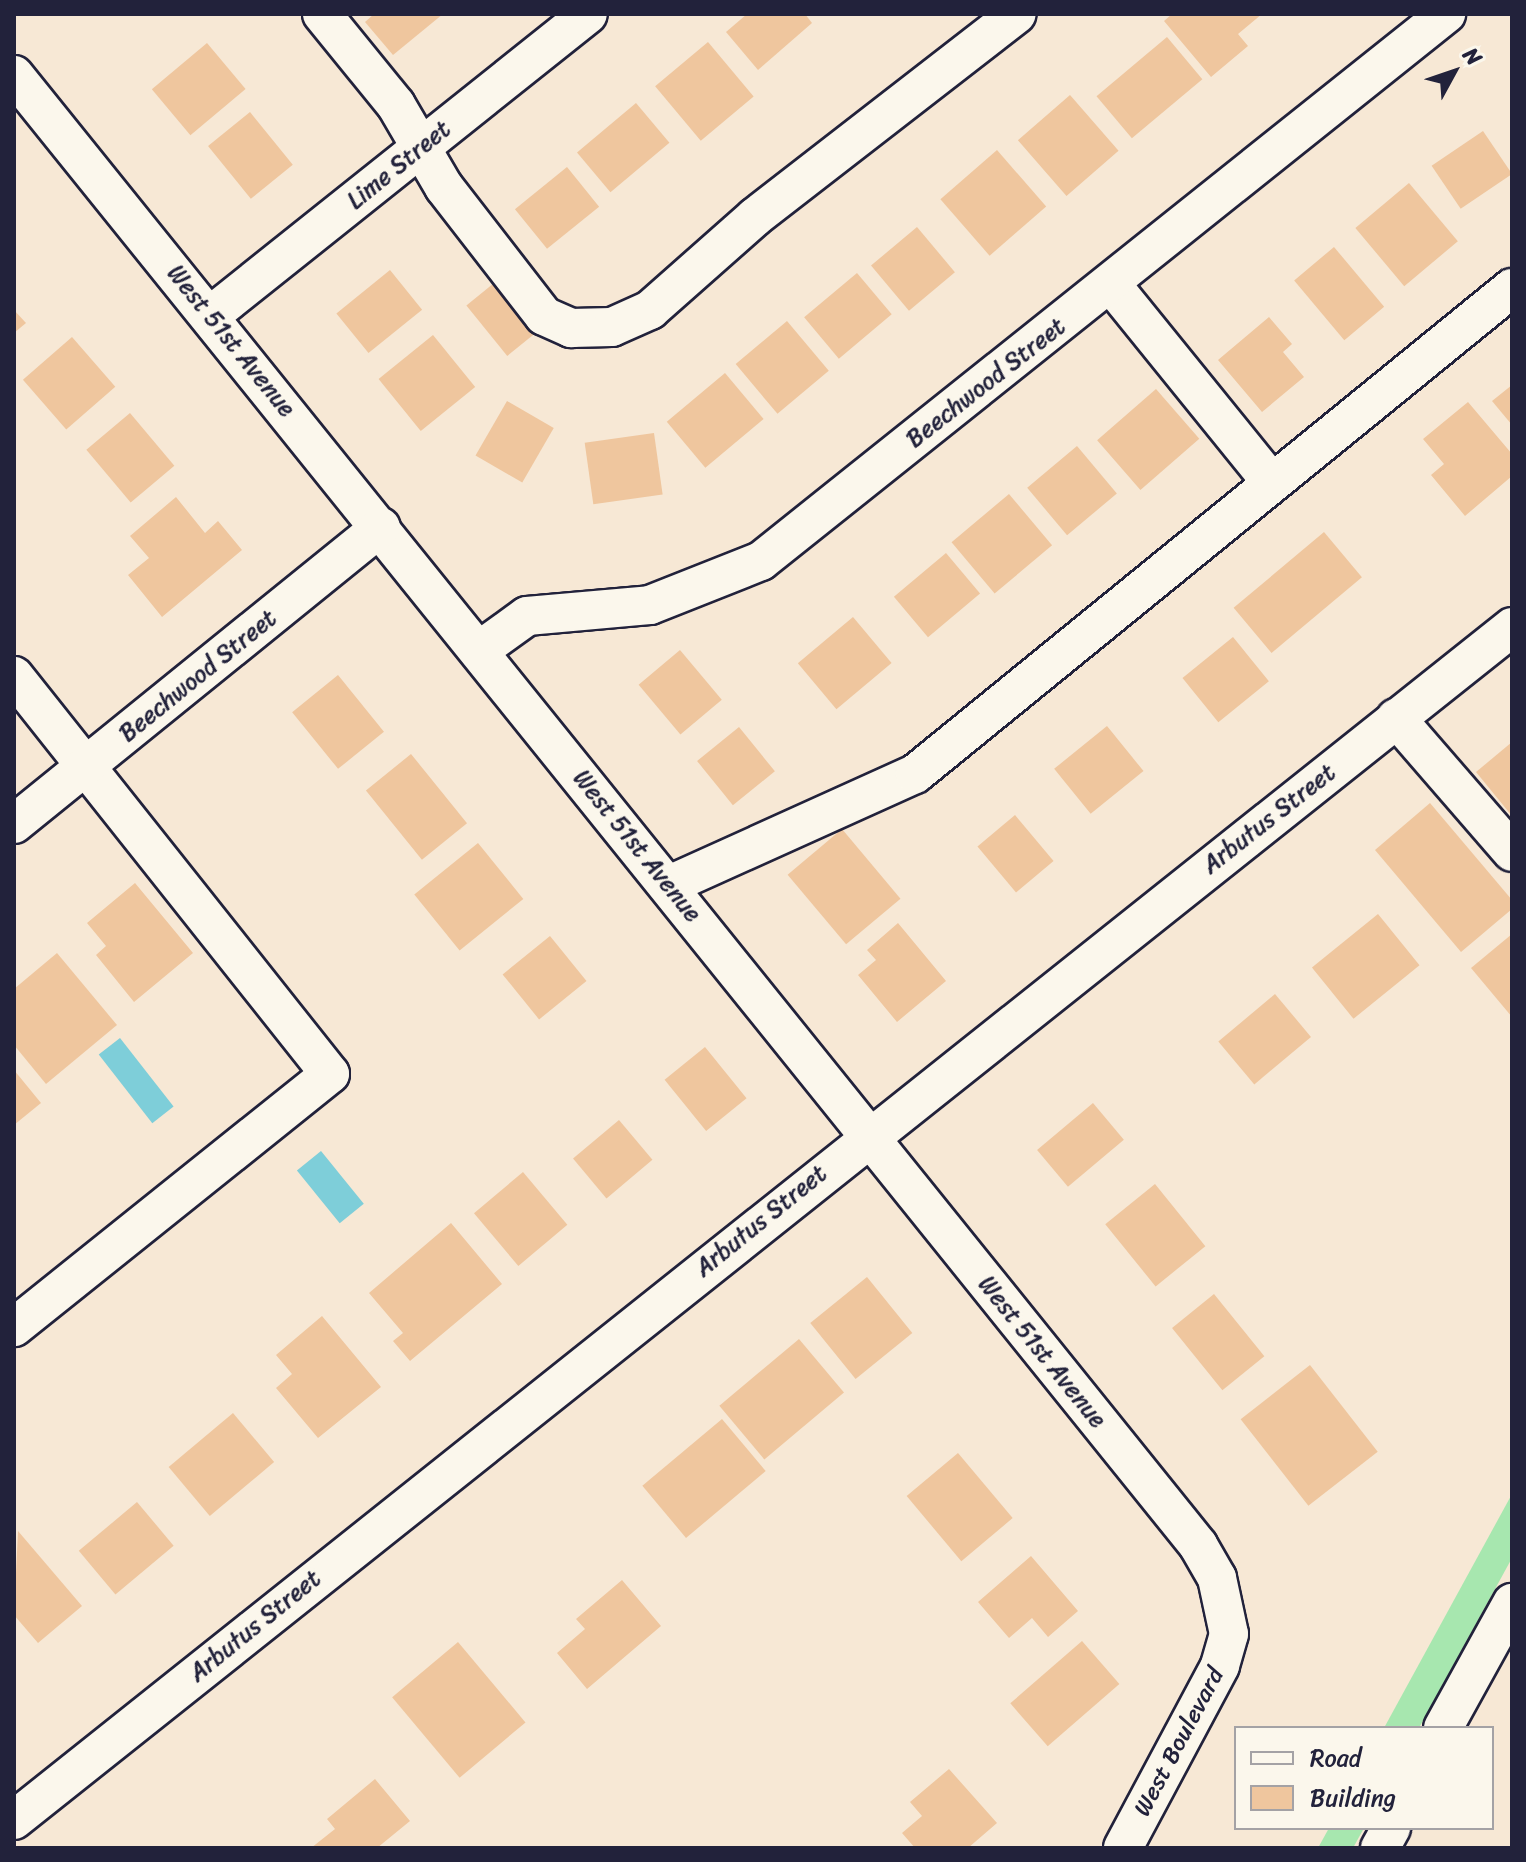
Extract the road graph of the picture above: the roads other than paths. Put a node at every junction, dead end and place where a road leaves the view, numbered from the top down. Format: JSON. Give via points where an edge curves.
{"nodes":[{"id":1,"x":322,"y":14,"type":"edge"},
{"id":2,"x":588,"y":14,"type":"edge"},
{"id":3,"x":1017,"y":14,"type":"edge"},
{"id":4,"x":1446,"y":14,"type":"edge"},
{"id":5,"x":14,"y":75,"type":"edge"},
{"id":6,"x":421,"y":147,"type":"junction"},
{"id":7,"x":1111,"y":284,"type":"junction"},
{"id":8,"x":1512,"y":288,"type":"edge"},
{"id":9,"x":211,"y":315,"type":"junction"},
{"id":10,"x":1272,"y":483,"type":"junction"},
{"id":11,"x":381,"y":527,"type":"junction"},
{"id":12,"x":1512,"y":627,"type":"edge"},
{"id":13,"x":480,"y":650,"type":"junction"},
{"id":14,"x":14,"y":676,"type":"edge"},
{"id":15,"x":1396,"y":718,"type":"junction"},
{"id":16,"x":86,"y":766,"type":"junction"},
{"id":17,"x":14,"y":824,"type":"edge"},
{"id":18,"x":1512,"y":852,"type":"edge"},
{"id":19,"x":669,"y":885,"type":"junction"},
{"id":20,"x":867,"y":1135,"type":"junction"},
{"id":21,"x":14,"y":1327,"type":"edge"},
{"id":22,"x":1512,"y":1603,"type":"edge"},
{"id":23,"x":1229,"y":1634,"type":"joint"},
{"id":24,"x":1444,"y":1726,"type":"edge"},
{"id":25,"x":14,"y":1820,"type":"edge"},
{"id":26,"x":1390,"y":1830,"type":"edge"},
{"id":27,"x":1123,"y":1848,"type":"edge"},
{"id":28,"x":1380,"y":1848,"type":"edge"}],
"edges":[{"from":1,"to":6,"type":"street"},
{"from":2,"to":6,"type":"street","name":"Lime Street"},
{"from":3,"to":6,"type":"street","via":[[755,217],[650,310],[612,327],[571,328],[544,316]]},
{"from":4,"to":7,"type":"street","name":"Beechwood Street"},
{"from":5,"to":9,"type":"street","name":"West 51st Avenue"},
{"from":6,"to":9,"type":"street","name":"Lime Street"},
{"from":7,"to":10,"type":"street"},
{"from":7,"to":13,"type":"street","name":"Beechwood Street","via":[[761,561],[650,605],[527,616]]},
{"from":8,"to":10,"type":"street"},
{"from":9,"to":11,"type":"street","name":"West 51st Avenue"},
{"from":10,"to":19,"type":"street","via":[[915,774]]},
{"from":11,"to":13,"type":"street","name":"West 51st Avenue"},
{"from":11,"to":16,"type":"street","name":"Beechwood Street"},
{"from":12,"to":15,"type":"street","name":"Arbutus Street"},
{"from":13,"to":19,"type":"street","name":"West 51st Avenue"},
{"from":14,"to":16,"type":"street"},
{"from":15,"to":18,"type":"street"},
{"from":15,"to":20,"type":"street","name":"Arbutus Street"},
{"from":16,"to":17,"type":"street","name":"Beechwood Street"},
{"from":16,"to":21,"type":"street","via":[[330,1074]]},
{"from":19,"to":20,"type":"street","name":"West 51st Avenue"},
{"from":20,"to":23,"type":"street","name":"West 51st Avenue","via":[[1198,1545],[1217,1578]]},
{"from":20,"to":25,"type":"street","name":"Arbutus Street"},
{"from":22,"to":24,"type":"street"},
{"from":23,"to":27,"type":"street","name":"West Boulevard","via":[[1220,1666]]},
{"from":26,"to":28,"type":"street"}]}
